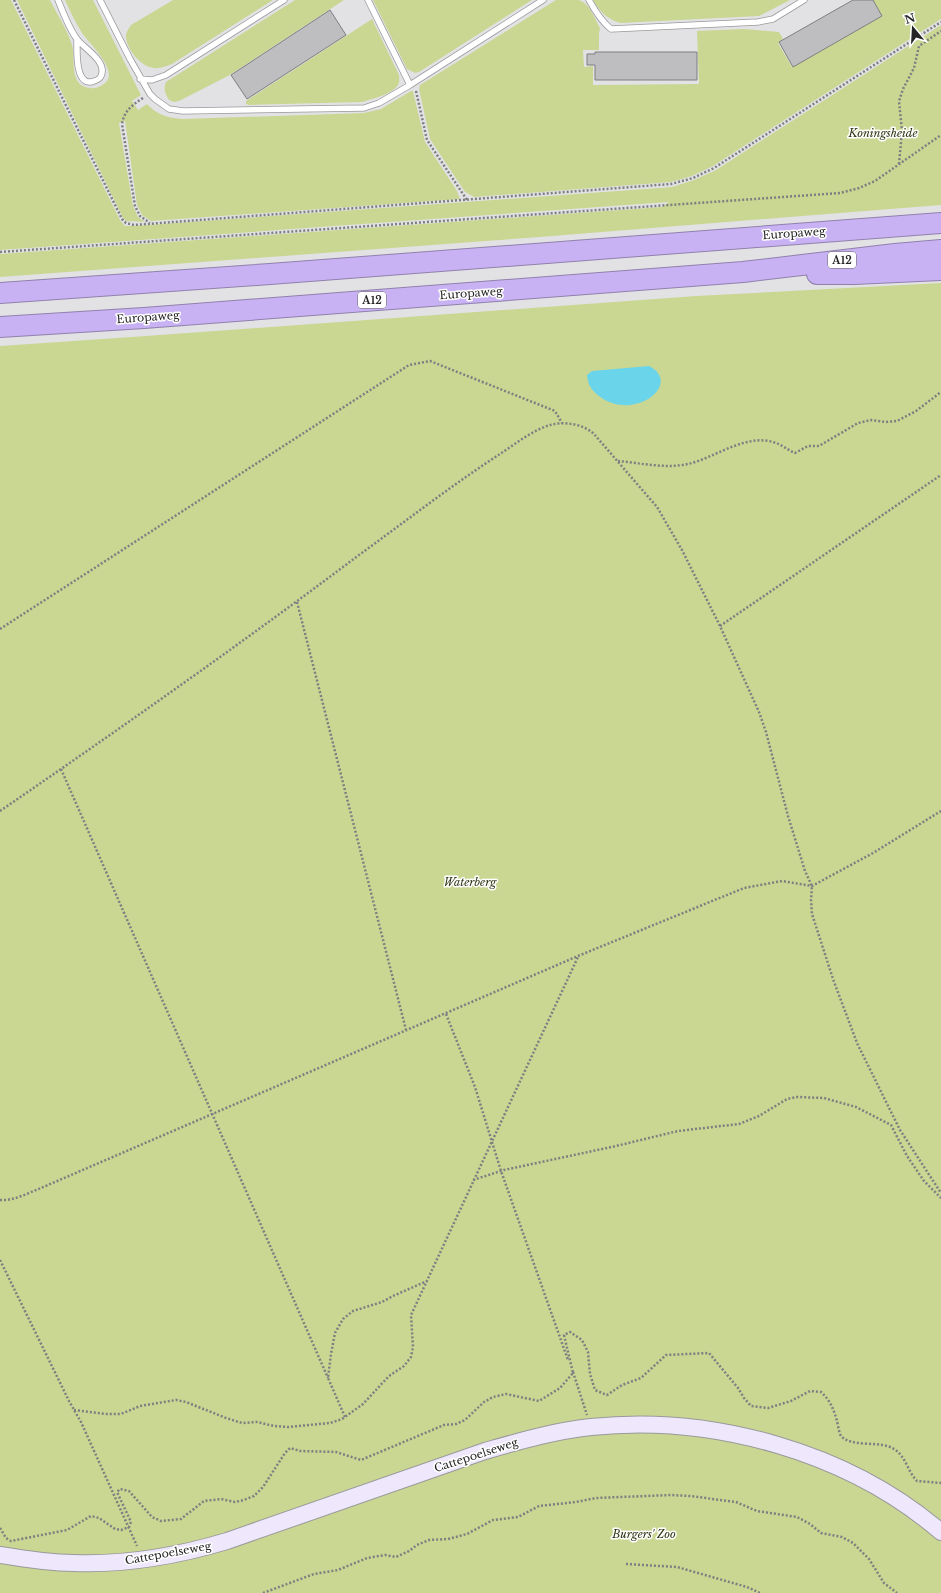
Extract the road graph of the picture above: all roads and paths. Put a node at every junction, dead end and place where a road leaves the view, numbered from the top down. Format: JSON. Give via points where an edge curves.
{"nodes":[{"id":1,"x":14,"y":0,"type":"edge"},
{"id":2,"x":58,"y":0,"type":"edge"},
{"id":3,"x":100,"y":0,"type":"edge"},
{"id":4,"x":284,"y":0,"type":"edge"},
{"id":5,"x":368,"y":0,"type":"edge"},
{"id":6,"x":543,"y":0,"type":"edge"},
{"id":7,"x":589,"y":0,"type":"edge"},
{"id":8,"x":804,"y":0,"type":"edge"},
{"id":9,"x":941,"y":22,"type":"edge"},
{"id":10,"x":941,"y":31,"type":"edge"},
{"id":11,"x":77,"y":40,"type":"junction"},
{"id":12,"x":140,"y":79,"type":"junction"},
{"id":13,"x":412,"y":84,"type":"junction"},
{"id":14,"x":150,"y":94,"type":"junction"},
{"id":15,"x":941,"y":135,"type":"edge"},
{"id":16,"x":898,"y":164,"type":"junction"},
{"id":17,"x":467,"y":200,"type":"junction"},
{"id":18,"x":150,"y":223,"type":"junction"},
{"id":19,"x":941,"y":223,"type":"edge"},
{"id":20,"x":941,"y":250,"type":"edge"},
{"id":21,"x":0,"y":252,"type":"edge"},
{"id":22,"x":941,"y":270,"type":"edge"},
{"id":23,"x":743,"y":272,"type":"junction"},
{"id":24,"x":0,"y":293,"type":"edge"},
{"id":25,"x":0,"y":327,"type":"edge"},
{"id":26,"x":941,"y":392,"type":"edge"},
{"id":27,"x":562,"y":424,"type":"junction"},
{"id":28,"x":618,"y":461,"type":"junction"},
{"id":29,"x":941,"y":475,"type":"edge"},
{"id":30,"x":297,"y":602,"type":"junction"},
{"id":31,"x":720,"y":626,"type":"junction"},
{"id":32,"x":0,"y":629,"type":"edge"},
{"id":33,"x":61,"y":769,"type":"junction"},
{"id":34,"x":0,"y":811,"type":"edge"},
{"id":35,"x":941,"y":811,"type":"edge"},
{"id":36,"x":812,"y":886,"type":"junction"},
{"id":37,"x":578,"y":956,"type":"junction"},
{"id":38,"x":446,"y":1014,"type":"junction"},
{"id":39,"x":406,"y":1030,"type":"junction"},
{"id":40,"x":213,"y":1113,"type":"junction"},
{"id":41,"x":492,"y":1141,"type":"junction"},
{"id":42,"x":501,"y":1171,"type":"junction"},
{"id":43,"x":473,"y":1180,"type":"junction"},
{"id":44,"x":941,"y":1192,"type":"edge"},
{"id":45,"x":941,"y":1198,"type":"edge"},
{"id":46,"x":0,"y":1200,"type":"edge"},
{"id":47,"x":0,"y":1260,"type":"edge"},
{"id":48,"x":427,"y":1281,"type":"junction"},
{"id":49,"x":328,"y":1378,"type":"junction"},
{"id":50,"x":74,"y":1410,"type":"junction"},
{"id":51,"x":345,"y":1417,"type":"junction"},
{"id":52,"x":591,"y":1427,"type":"junction"},
{"id":53,"x":941,"y":1532,"type":"edge"},
{"id":54,"x":0,"y":1555,"type":"edge"},
{"id":55,"x":143,"y":1559,"type":"junction"},
{"id":56,"x":626,"y":1564,"type":"dead end"},
{"id":57,"x":263,"y":1593,"type":"edge"},
{"id":58,"x":760,"y":1593,"type":"edge"},
{"id":59,"x":897,"y":1593,"type":"edge"}],
"edges":[{"from":1,"to":18,"type":"path","via":[[122,219],[126,223]]},
{"from":2,"to":11,"type":"lane"},
{"from":3,"to":12,"type":"lane"},
{"from":4,"to":12,"type":"lane","via":[[166,75],[152,80]]},
{"from":5,"to":13,"type":"lane"},
{"from":6,"to":13,"type":"lane"},
{"from":7,"to":8,"type":"lane","via":[[597,14],[611,29],[758,22],[773,19]]},
{"from":9,"to":17,"type":"path","via":[[714,168],[693,178],[671,184]]},
{"from":10,"to":16,"type":"path","via":[[919,46],[914,68],[899,101],[902,131]]},
{"from":11,"to":11,"type":"lane","via":[[78,63],[82,78],[86,82],[98,80],[102,72],[99,61]]},
{"from":12,"to":14,"type":"lane"},
{"from":13,"to":14,"type":"lane","via":[[379,103],[364,108],[183,111],[169,109]]},
{"from":13,"to":17,"type":"path","via":[[427,140]]},
{"from":14,"to":18,"type":"path","via":[[129,108],[123,116],[122,124],[135,206],[140,216]]},
{"from":15,"to":16,"type":"path"},
{"from":16,"to":21,"type":"path","via":[[875,181],[840,193]]},
{"from":17,"to":18,"type":"path"},
{"from":19,"to":24,"type":"highway","name":"Europaweg"},
{"from":20,"to":23,"type":"highway","name":"Europaweg","number":"A12"},
{"from":22,"to":23,"type":"highway","via":[[854,274]]},
{"from":23,"to":25,"type":"highway","name":"Europaweg","number":"A12"},
{"from":26,"to":28,"type":"path","via":[[916,411],[897,421],[871,420],[858,423],[820,446],[808,446],[795,453],[776,443],[764,441],[739,444],[688,464],[666,466]]},
{"from":27,"to":28,"type":"path","via":[[578,425],[588,429]]},
{"from":27,"to":30,"type":"path","via":[[550,425],[524,438],[466,476]]},
{"from":27,"to":32,"type":"path","via":[[555,411],[430,361],[409,364]]},
{"from":28,"to":31,"type":"path","via":[[657,507]]},
{"from":29,"to":31,"type":"path"},
{"from":30,"to":33,"type":"path"},
{"from":30,"to":39,"type":"path"},
{"from":31,"to":36,"type":"path","via":[[759,712],[788,816]]},
{"from":33,"to":34,"type":"path"},
{"from":33,"to":40,"type":"path"},
{"from":35,"to":36,"type":"path","via":[[873,853]]},
{"from":36,"to":37,"type":"path","via":[[782,881],[744,888]]},
{"from":36,"to":44,"type":"path","via":[[812,914],[857,1043],[900,1130]]},
{"from":37,"to":38,"type":"path"},
{"from":37,"to":41,"type":"path"},
{"from":38,"to":39,"type":"path"},
{"from":38,"to":41,"type":"path","via":[[475,1087]]},
{"from":39,"to":40,"type":"path"},
{"from":40,"to":46,"type":"path","via":[[22,1196]]},
{"from":40,"to":49,"type":"path"},
{"from":41,"to":42,"type":"path"},
{"from":41,"to":43,"type":"path"},
{"from":42,"to":43,"type":"path"},
{"from":42,"to":45,"type":"path","via":[[678,1131],[739,1124],[759,1116],[787,1099],[824,1098],[856,1107],[891,1125],[924,1182]]},
{"from":42,"to":52,"type":"path"},
{"from":43,"to":48,"type":"path"},
{"from":47,"to":50,"type":"path"},
{"from":48,"to":49,"type":"path","via":[[382,1302],[353,1311],[343,1319],[335,1333]]},
{"from":48,"to":51,"type":"path","via":[[411,1315],[411,1357],[363,1404]]},
{"from":49,"to":51,"type":"path"},
{"from":50,"to":51,"type":"path","via":[[121,1414],[140,1406],[176,1400],[242,1423],[288,1426],[330,1423]]},
{"from":50,"to":55,"type":"path"},
{"from":52,"to":53,"type":"street","name":"Cattepoelseweg","via":[[634,1424],[683,1426],[734,1434],[783,1447],[820,1460],[864,1481],[892,1497]]},
{"from":52,"to":55,"type":"street","name":"Cattepoelseweg","via":[[512,1443],[221,1543],[192,1551]]},
{"from":54,"to":55,"type":"street","name":"Cattepoelseweg","via":[[73,1563],[129,1562]]},
{"from":56,"to":58,"type":"path","via":[[677,1567]]},
{"from":57,"to":59,"type":"path","via":[[314,1574],[338,1570],[367,1558],[385,1555],[396,1557],[429,1540],[448,1539],[466,1534],[493,1520],[518,1517],[539,1506],[596,1498],[678,1495],[736,1502],[757,1511],[797,1517],[821,1533],[842,1537],[853,1543],[869,1559],[884,1583]]}]}
